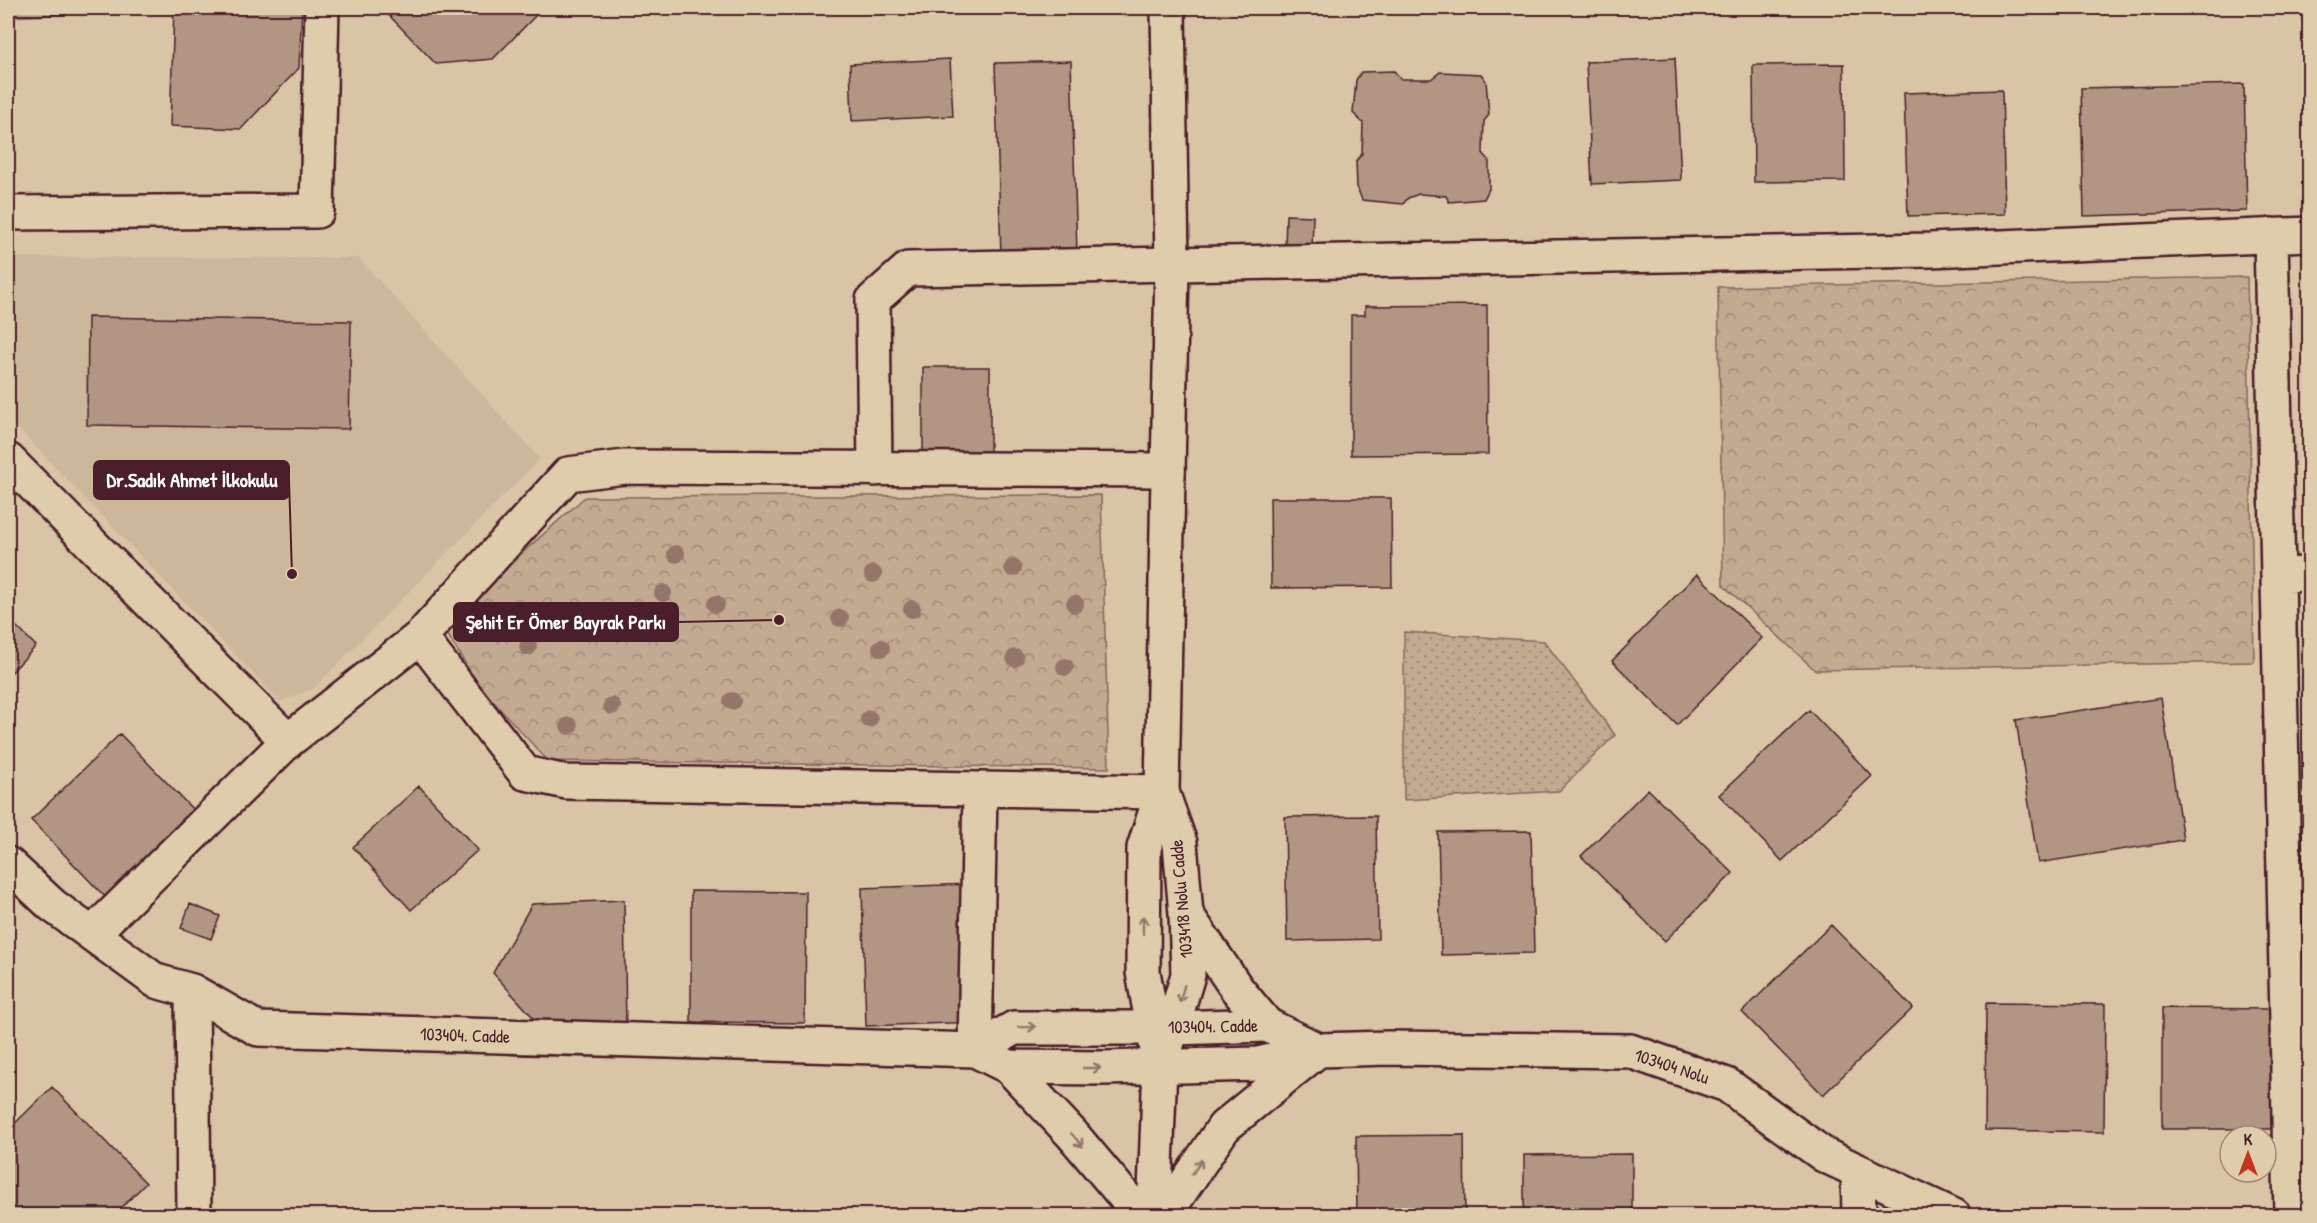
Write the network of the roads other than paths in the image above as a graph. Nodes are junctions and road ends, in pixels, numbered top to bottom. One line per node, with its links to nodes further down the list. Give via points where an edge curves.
1 (322, 8): 3 (street, via 317,211)
2 (1168, 8): 6 (street)
3 (8, 213)
4 (2271, 234): 5 (street); 6 (street, via 1930,250); 10 (street)
5 (2310, 234)
6 (1172, 264): 8 (street, via 908,269 873,300); 9 (street)
7 (8, 460): 12 (street)
8 (875, 469): 9 (street); 11 (street, via 625,467 568,474)
9 (1168, 470): 14 (street)
10 (2294, 575): 32 (street)
11 (420, 637): 12 (street); 13 (street, via 525,773 566,782)
12 (288, 741): 17 (street)
13 (980, 790): 14 (street); 21 (street)
14 (1162, 792): 16 (street, 103418 Nolu Cadde, via 1180,843); 20 (street, 103418 Nolu Cadde, one-way to 14, via 1143,972 1144,848)
15 (8, 864): 17 (street, 103404. Cadde, via 52,905)
16 (1186, 914): 19 (street); 20 (street, 103418 Nolu Cadde, one-way to 20, via 1188,975)
17 (92, 934): 18 (street, 103404. Cadde, via 156,981)
18 (192, 991): 21 (street, 103404. Cadde, via 258,1029); 26 (street)
19 (1266, 1025): 20 (street, 103404. Cadde); 22 (street, 103404. Cadde)
20 (1163, 1028): 21 (street, 103404. Cadde, one-way to 20, via 1014,1028); 23 (street, 103418 Nolu Cadde)
21 (975, 1050): 24 (street, 103404. Cadde)
22 (1318, 1050): 23 (street, 103404. Cadde, via 1258,1064); 25 (street, 103404 Nolu, via 1630,1051 1727,1085 1824,1155); 29 (street, one-way to 22, via 1224,1127)
23 (1160, 1066): 24 (street, 103404. Cadde, one-way to 23); 28 (street, 103418 Nolu Cadde)
24 (1008, 1067): 27 (street, one-way to 27)
25 (1858, 1171): 30 (street); 31 (street, 103404 Nolu)
26 (194, 1215)
27 (1141, 1215)
28 (1154, 1215)
29 (1164, 1215)
30 (1859, 1215)
31 (1954, 1215)
32 (2292, 1215)

